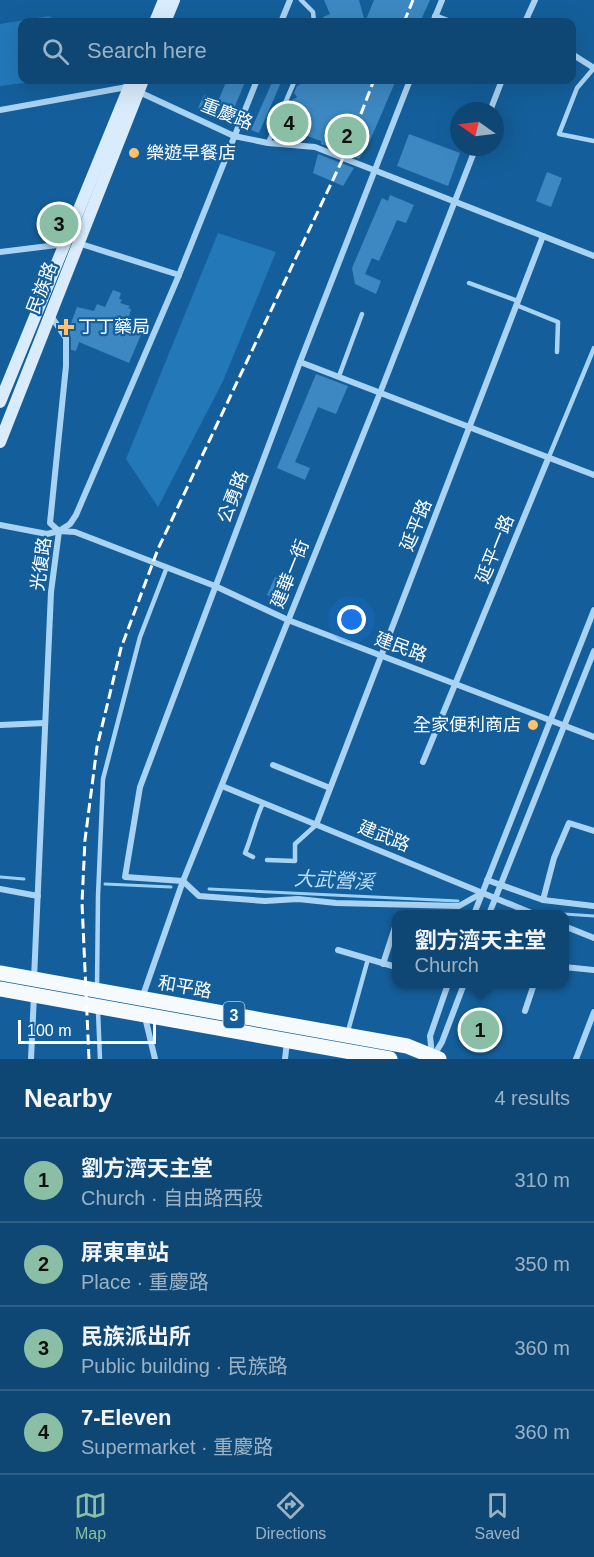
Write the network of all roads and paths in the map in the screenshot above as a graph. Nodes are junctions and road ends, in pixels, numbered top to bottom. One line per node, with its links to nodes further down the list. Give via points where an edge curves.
1 (164, 0): 7 (street)
2 (174, 0): 8 (street)
3 (290, 0): 9 (street)
4 (302, 0): 10 (lane)
5 (442, 0): 11 (street)
6 (535, 0): 12 (street)
7 (157, 18)
8 (167, 18)
9 (283, 18)
10 (314, 18)
11 (434, 18)
12 (527, 18)
13 (576, 57): 14 (street)
14 (594, 68): 23 (lane, via 577,88 559,134)
15 (135, 84): 21 (street); 22 (street, 重慶路); 29 (street, 民族路); 30 (street, 民族路)
16 (255, 84): 22 (street, 光復路)
17 (293, 84): 24 (lane)
18 (408, 84): 26 (street, 公勇路)
19 (500, 84): 20 (street)
20 (493, 102)
21 (0, 110)
22 (234, 136): 24 (street, 重慶路); 33 (street, 光復路)
23 (594, 141)
24 (268, 143): 26 (street, 重慶路, via 315,147)
25 (472, 156): 27 (street, 建華一街)
26 (374, 171): 27 (street, 重慶路); 40 (street, 公勇路)
27 (454, 201): 28 (street, 重慶路); 43 (street, 建華一街)
28 (543, 236): 32 (street, 重慶路); 35 (street, 延平路)
29 (79, 243): 30 (street); 33 (street); 37 (street, 民族路)
30 (63, 244): 31 (street); 44 (street, 民族路)
31 (0, 252)
32 (594, 256)
33 (179, 274): 50 (street, 光復路, via 76,515 70,525)
34 (469, 283): 35 (lane)
35 (517, 303): 39 (lane, via 558,322); 45 (street, 延平路)
36 (362, 314): 41 (lane)
37 (50, 316): 42 (street, 民族路); 50 (street, via 66,338 50,523)
38 (594, 348): 47 (lane, 延平一路)
39 (557, 352)
40 (300, 362): 41 (street); 52 (street, 公勇路)
41 (339, 376): 43 (street)
42 (21, 390): 44 (street); 46 (street, 民族路)
43 (380, 393): 45 (street); 54 (street, 建華一街)
44 (1, 395)
45 (470, 429): 47 (street); 56 (street, 延平路)
46 (0, 442)
47 (548, 459): 48 (street); 58 (street, 延平一路)
48 (594, 475)
49 (0, 525): 50 (street, 建民路, via 47,534)
50 (59, 531): 51 (street, 建民路, via 75,532); 60 (street, 光復路, via 51,592)
51 (167, 567): 52 (street, 建民路); 102 (lane, via 140,637 103,779)
52 (215, 586): 54 (street, 建民路); 74 (street, 公勇路, via 140,787 125,877)
53 (594, 610): 59 (street)
54 (288, 620): 56 (street, 建民路); 66 (street, 建華一街)
55 (594, 651): 57 (street)
56 (380, 656): 58 (street, 建民路); 67 (street, 延平路)
57 (590, 670): 62 (street)
58 (456, 684): 59 (street, 建民路); 64 (street, 延平一路)
59 (550, 721): 62 (street, 建民路); 73 (street)
60 (45, 723): 61 (street); 78 (street, 光復路)
61 (0, 725)
62 (564, 726): 63 (street, 建民路); 75 (street)
63 (594, 737)
64 (423, 762)
65 (273, 765): 67 (street)
66 (222, 786): 68 (street, 建武路); 74 (street, 建華一街)
67 (330, 788): 69 (street, 延平路)
68 (263, 803): 69 (street, 建武路); 71 (lane, via 245,853)
69 (315, 825): 72 (lane, via 296,844 295,861); 77 (street, 建武路)
70 (594, 831): 80 (street, via 569,823 554,858)
71 (253, 857)
72 (267, 860)
73 (487, 880): 75 (street); 77 (street)
74 (183, 881): 81 (street, via 199,896); 104 (street, 建華一街)
75 (500, 885): 79 (street); 80 (street)
76 (0, 889): 78 (street)
77 (482, 893): 79 (street, 建武路); 81 (street, via 459,906); 84 (street)
78 (38, 896): 97 (street, 光復路)
79 (495, 899): 85 (street); 86 (street, 建武路)
80 (543, 900): 82 (street)
81 (402, 905): 83 (street)
82 (594, 906)
83 (400, 910)
84 (476, 910)
85 (491, 910)
86 (522, 910)
87 (569, 928): 89 (street)
88 (392, 936): 92 (street)
89 (594, 938)
90 (338, 950): 91 (street)
91 (368, 959): 92 (street); 109 (lane)
92 (383, 964): 93 (street)
93 (392, 967)
94 (569, 968): 95 (street)
95 (594, 970)
96 (0, 973): 97 (main road, 和平路 / 3)
97 (34, 979): 102 (main road, 和平路 / 3); 103 (street, 光復路)
98 (447, 988): 117 (street, via 430,1036)
99 (462, 988): 117 (street, via 442,1042)
100 (533, 988): 106 (street)
101 (0, 989): 103 (main road, 和平路 / 3)
102 (96, 990): 104 (main road, 和平路 / 3); 105 (lane)
103 (34, 995): 105 (main road, 和平路 / 3); 112 (street, 光復路)
104 (142, 999): 108 (street, 建華一街); 109 (main road, 和平路 / 3)
105 (97, 1006): 108 (main road, 和平路 / 3); 113 (lane)
106 (525, 1011)
107 (594, 1012): 118 (street)
108 (145, 1015): 110 (main road, 和平路 / 3); 114 (street, 建華一街)
109 (346, 1036): 117 (main road, 和平路 / 3, via 407,1046)
110 (287, 1040): 111 (main road, 和平路 / 3); 115 (street)
111 (360, 1056): 116 (main road, 和平路 / 3)
112 (31, 1059)
113 (100, 1059)
114 (155, 1059)
115 (285, 1059)
116 (390, 1059)
117 (431, 1059)
118 (576, 1059)

